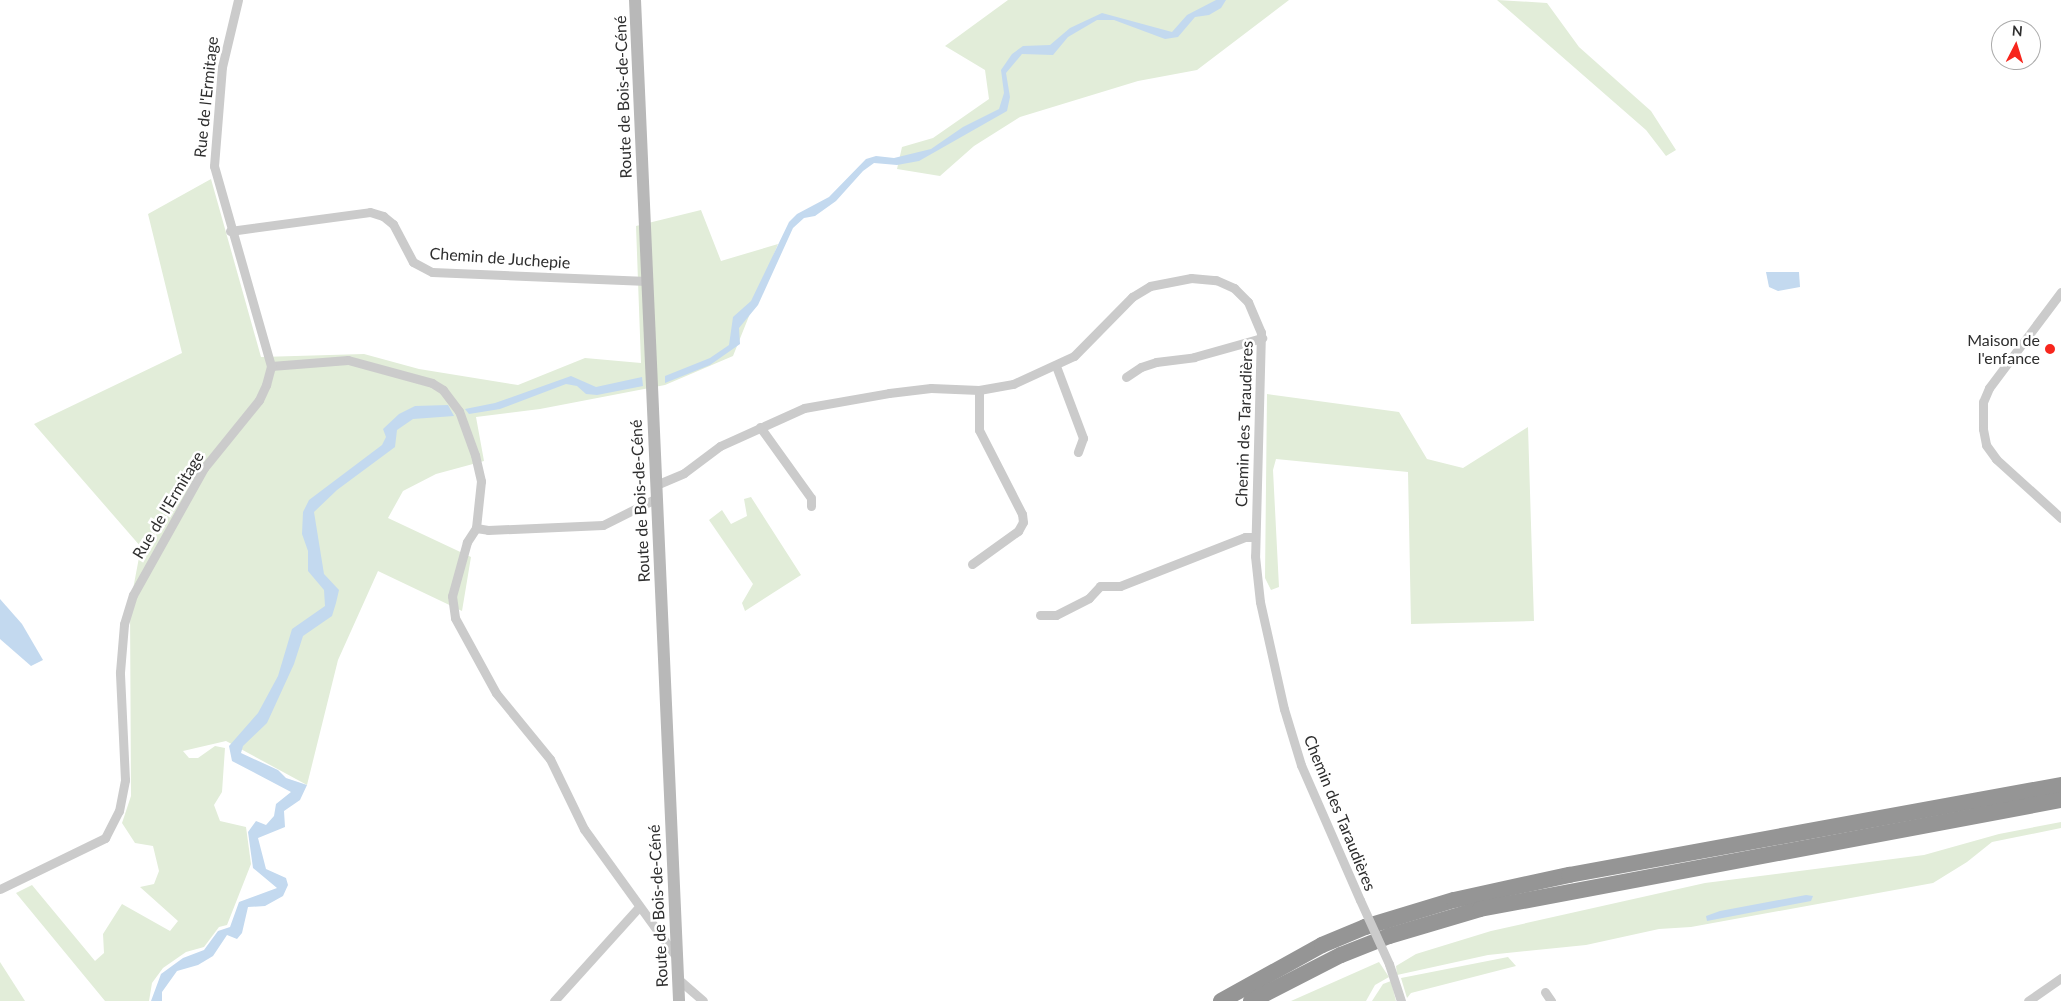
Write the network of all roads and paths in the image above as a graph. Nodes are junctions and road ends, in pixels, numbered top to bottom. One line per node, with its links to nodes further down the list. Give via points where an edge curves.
1 (238, 0): 3 (street, Rue de l'Ermitage, via 222,67 214,166)
2 (635, 0): 4 (street, Route de Bois-de-Céné)
3 (230, 231): 4 (street, Chemin de Juchepie, via 370,212 393,224 413,262 432,272); 7 (street, Rue de l'Ermitage)
4 (647, 281): 13 (street, Route de Bois-de-Céné)
5 (2061, 292): 15 (street, via 1989,388 1984,402 1983,428 1986,445 1996,460)
6 (1262, 338): 8 (street, Chemin des Taraudières, via 1248,302 1234,288 1203,279 1178,280 1141,290 1082,350); 9 (street, via 1194,357 1156,362 1140,367); 17 (street, Chemin des Taraudières)
7 (271, 366): 16 (street, via 348,360 432,383 443,390 459,411 475,455 481,481); 21 (street, Rue de l'Ermitage, via 259,400 204,468 134,595 124,624 120,672 125,780 119,811 105,838)
8 (1056, 366): 10 (street, Chemin des Taraudières, via 1013,384); 12 (street, via 1083,438)
9 (1126, 378)
10 (979, 390): 11 (street, Chemin des Taraudières, via 930,388 889,393 804,408); 18 (street, via 979,430 1022,514 1023,522 1018,531)
11 (760, 427): 13 (street, Chemin des Taraudières, via 720,446); 14 (street, via 811,498)
12 (1078, 452)
13 (656, 492): 16 (street, Chemin des Taraudières, via 602,525); 23 (street, Route de Bois-de-Céné)
14 (810, 506)
15 (2061, 518)
16 (476, 528): 22 (street, via 467,542 457,572 452,596 455,618 496,693 550,759 584,828)
17 (1255, 537): 19 (street, via 1245,537 1120,586 1100,586 1089,598 1056,615); 33 (street, Chemin des Taraudières, bridge, via 1256,578 1284,709 1307,782 1389,964)
18 (972, 564)
19 (1040, 615)
20 (2060, 789): 31 (highway, via 1578,874 1454,900 1365,927 1322,946); 32 (highway, via 1480,909 1357,949 1296,976)
21 (0, 889)
22 (638, 908): 23 (street); 28 (street)
23 (677, 958): 25 (street, Route de Bois-de-Céné)
24 (2061, 978): 27 (street)
25 (678, 979): 29 (street, Route de Bois-de-Céné); 30 (street)
26 (1545, 992): 34 (street)
27 (2030, 1000)
28 (554, 1001)
29 (679, 1001)
30 (703, 1001)
31 (1221, 1001)
32 (1251, 1001)
33 (1401, 1001)
34 (1551, 1001)

